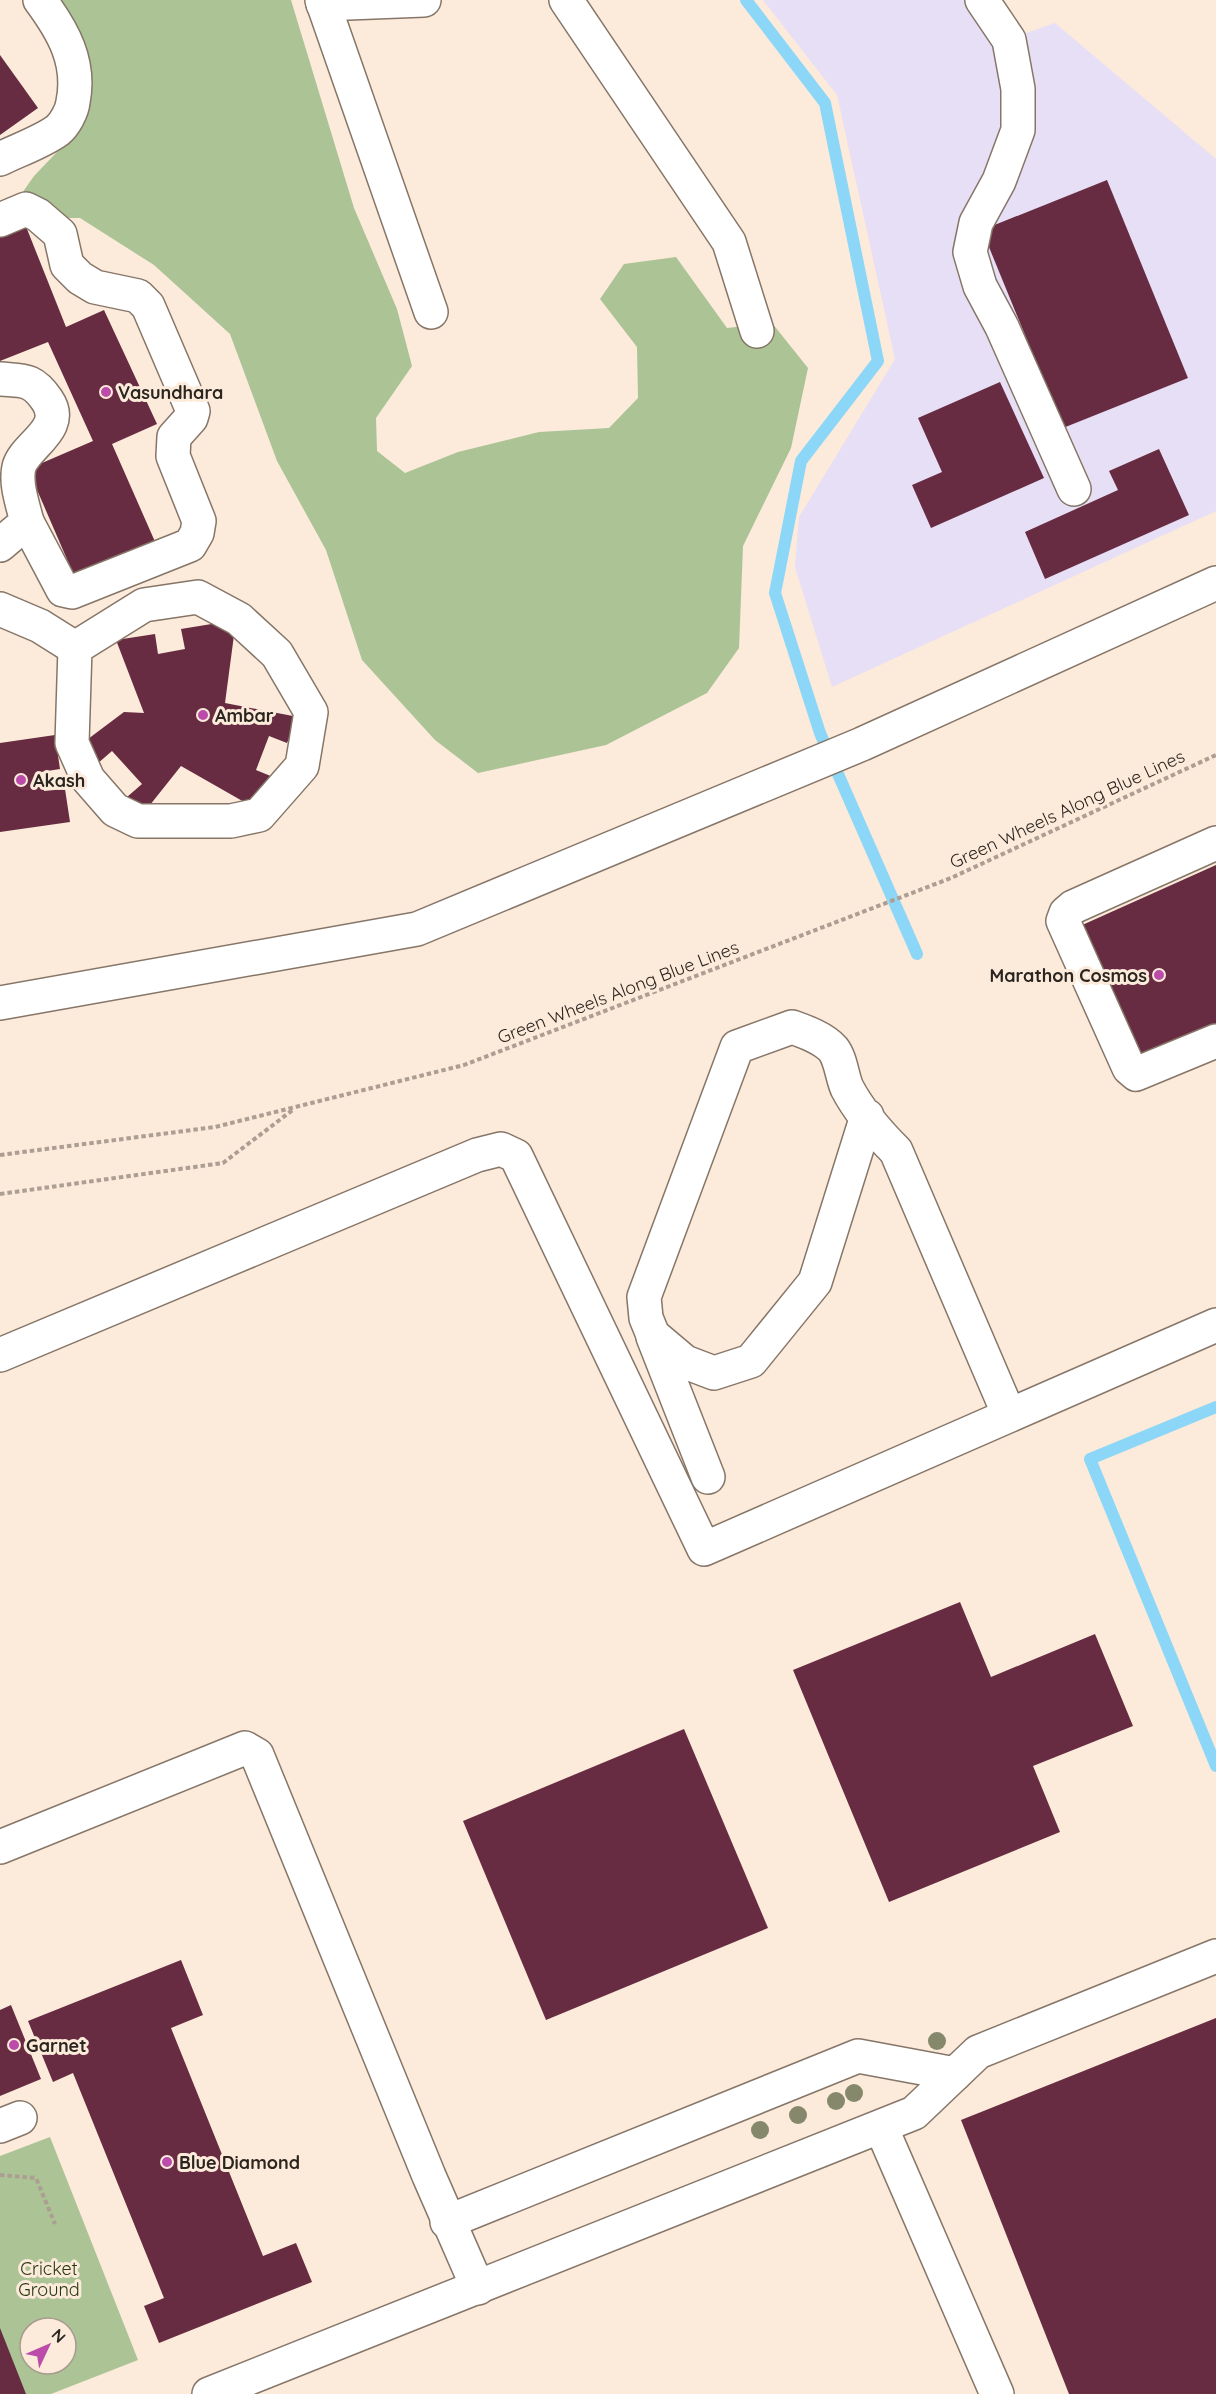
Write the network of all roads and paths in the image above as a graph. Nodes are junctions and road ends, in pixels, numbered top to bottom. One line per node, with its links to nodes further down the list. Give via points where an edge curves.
1 (40, 0): 6 (street, via 56,21 72,54 76,72 72,110 59,129)
2 (424, 0): 5 (street)
3 (566, 0): 9 (street, via 729,242)
4 (982, 0): 11 (street, via 1009,40 1018,90 1018,130 999,181 976,223 970,252 980,286)
5 (322, 2): 8 (street)
6 (0, 159)
7 (0, 220): 12 (street, via 26,210 38,215 60,234 67,265 80,278 95,287 138,296 148,306 193,411 174,437 173,456 199,521 190,545 72,592 63,590)
8 (431, 312)
9 (757, 332)
10 (0, 379): 12 (street, via 23,379 42,392 51,405 53,417 43,438 19,465 18,486)
11 (1074, 489)
12 (27, 522): 13 (street)
13 (0, 545)
14 (1216, 583): 19 (street, via 848,750 417,929)
15 (0, 609): 16 (street, via 40,626)
16 (75, 648): 16 (street, via 144,605 198,597 239,619 276,654 311,712 302,766 259,815 231,821 173,823 138,821 115,810 88,779 72,743)
17 (1216, 755): 21 (path, Green Wheels Along Blue Lines, via 951,878 487,1057)
18 (1216, 843): 20 (street, via 1073,907 1064,921 1136,1074)
19 (0, 1003)
20 (1216, 1041)
21 (297, 1107): 23 (path, Green Wheels Along Blue Lines, via 215,1127); 24 (path, via 223,1163)
22 (867, 1116): 26 (street, via 815,1282 751,1361 714,1373 685,1362); 26 (street, via 848,1089 834,1050 814,1036 792,1027 737,1047 644,1297); 28 (street, via 896,1150)
23 (0, 1155)
24 (0, 1194)
25 (1216, 1325): 28 (street)
26 (653, 1335): 29 (street)
27 (0, 1355): 28 (street, via 477,1155 501,1149 516,1156 704,1549)
28 (1009, 1416)
29 (708, 1478)
30 (0, 1847): 35 (street, via 245,1748 257,1755)
31 (1216, 1956): 32 (street, via 978,2052)
32 (955, 2074): 33 (street, via 914,2113); 35 (street, via 858,2056)
33 (881, 2127): 37 (street); 39 (street)
34 (0, 2175): 36 (path, via 36,2178)
35 (447, 2222): 37 (street)
36 (55, 2224)
37 (478, 2288): 38 (street)
38 (209, 2394)
39 (996, 2394)

